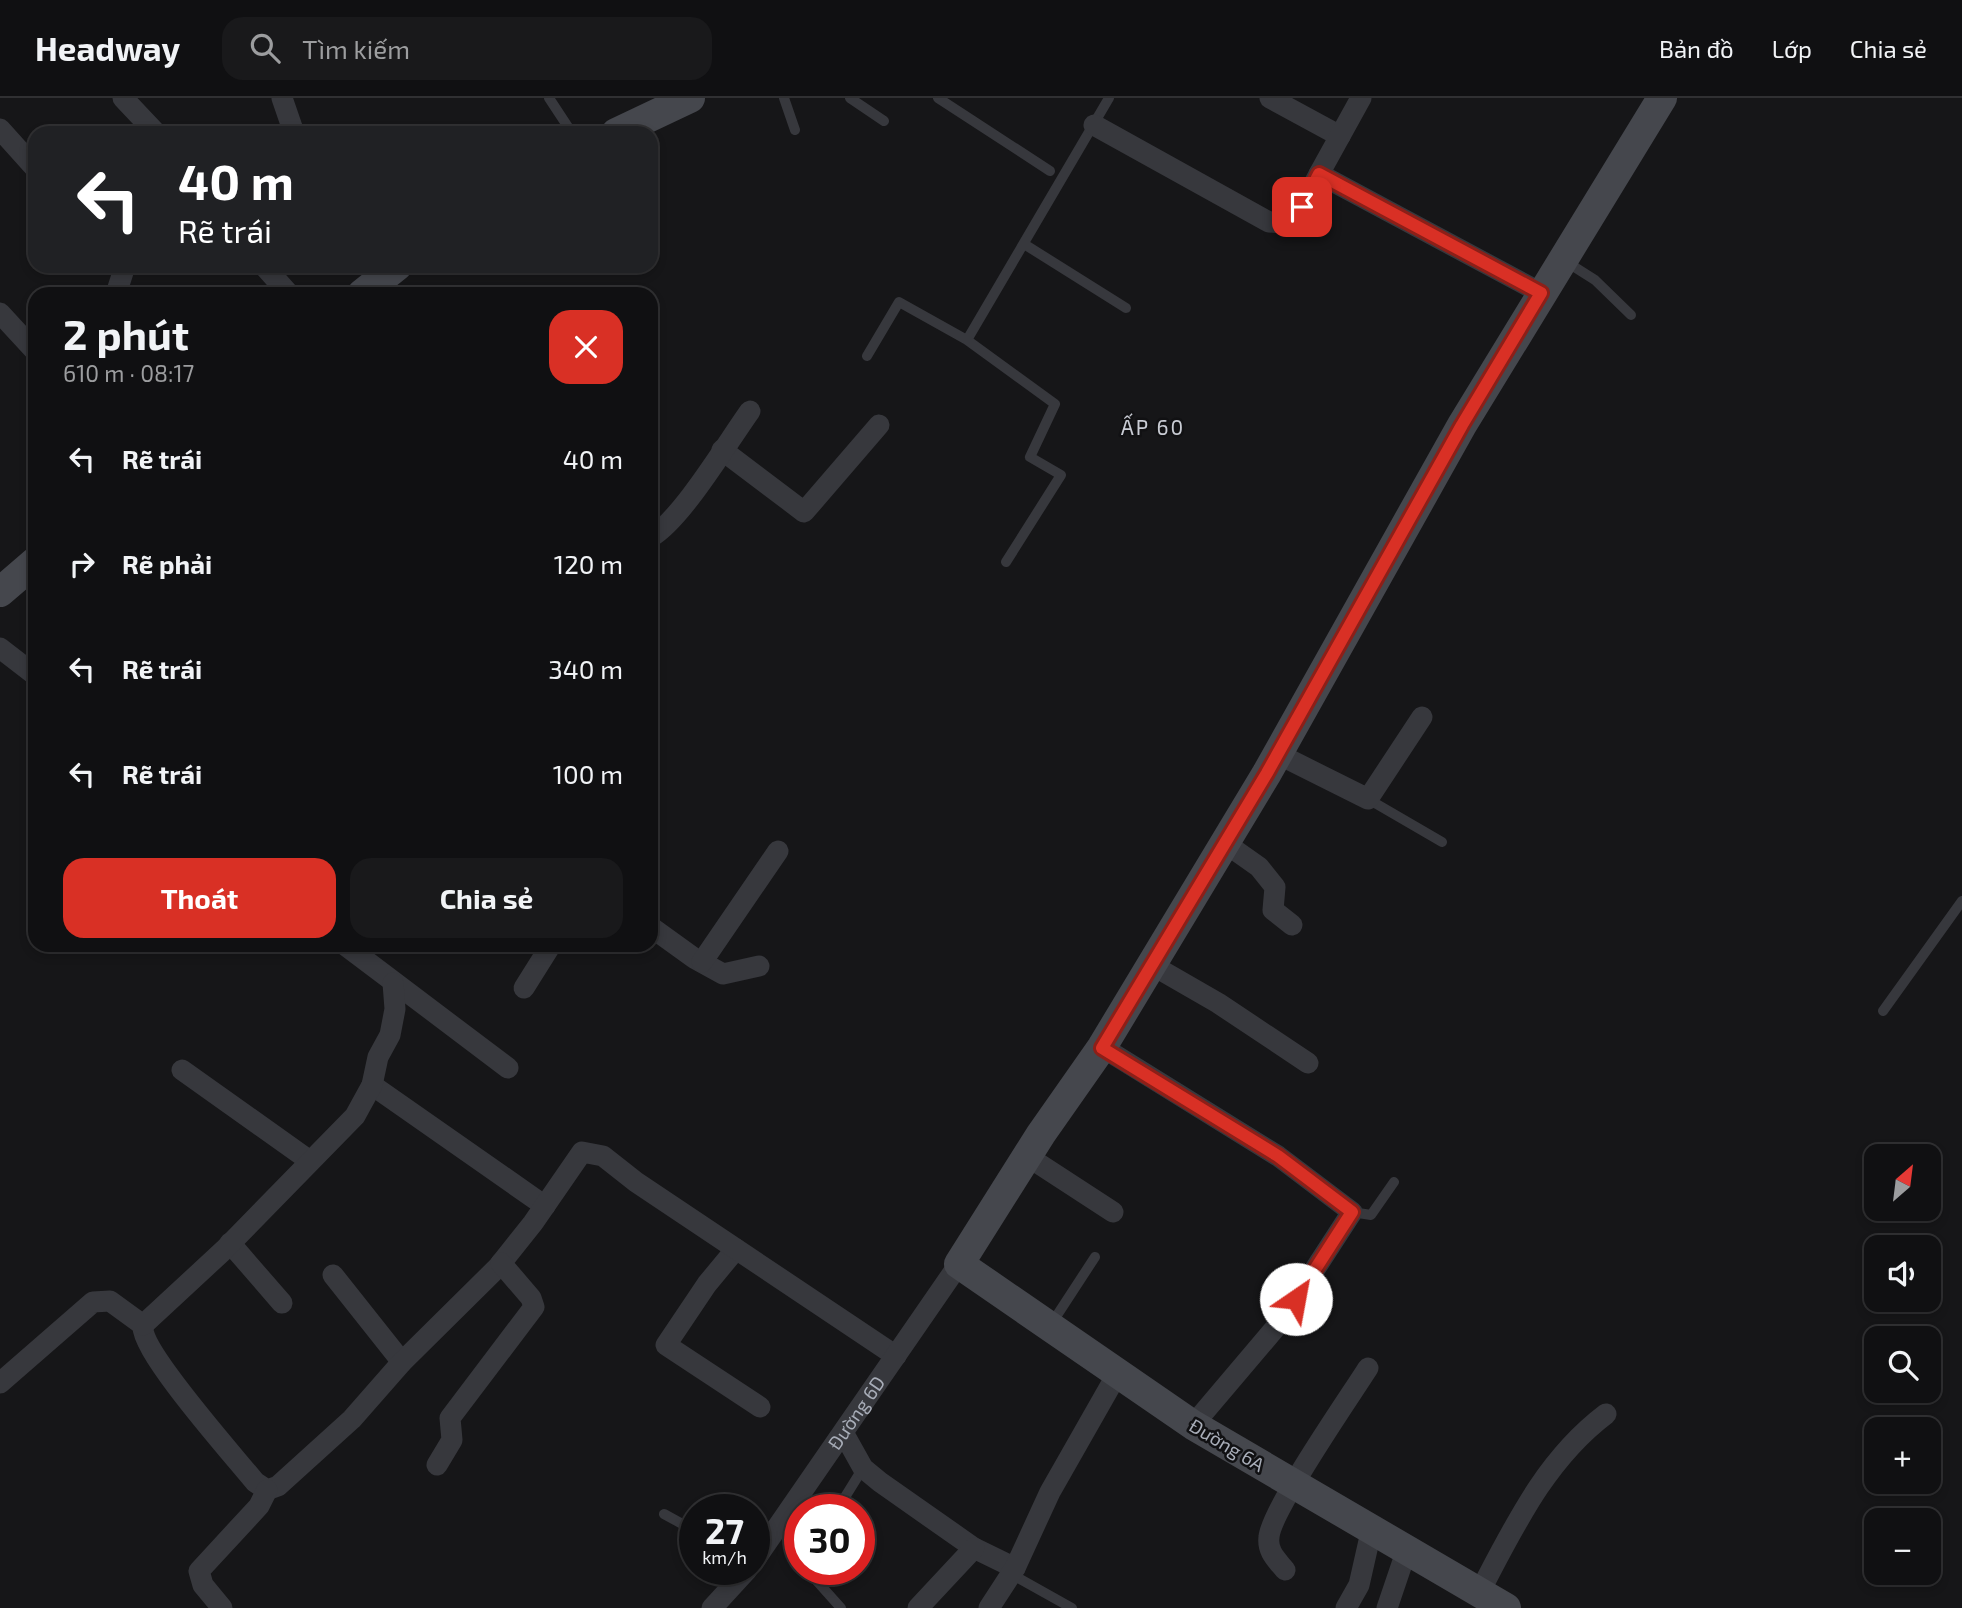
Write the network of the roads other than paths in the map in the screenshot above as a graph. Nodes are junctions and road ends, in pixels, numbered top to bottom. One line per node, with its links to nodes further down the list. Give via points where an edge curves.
1 (123, 98): 14 (street)
2 (282, 98): 15 (street)
3 (549, 98): 16 (lane)
4 (690, 98): 17 (street)
5 (784, 98): 19 (lane)
6 (850, 98): 12 (lane)
7 (938, 98): 22 (lane)
8 (1109, 98): 13 (lane)
9 (1270, 98): 20 (street)
10 (1361, 98): 20 (street)
11 (1659, 99): 25 (street)
12 (884, 121)
13 (1094, 125): 23 (street, via 1269,222 1293,224); 24 (lane)
14 (149, 126)
15 (292, 126)
16 (567, 126)
17 (631, 126)
18 (0, 130): 21 (street)
19 (795, 130)
20 (1340, 136): 23 (street)
21 (28, 160)
22 (1050, 171)
23 (1319, 174): 30 (street)
24 (1024, 244): 31 (lane); 34 (lane)
25 (1563, 260): 30 (street); 33 (lane, via 1595,280)
26 (270, 273): 29 (street)
27 (383, 273): 28 (street)
28 (366, 282)
29 (283, 287)
30 (1541, 293): 47 (street)
31 (1126, 307)
32 (0, 313): 35 (street)
33 (1631, 315)
34 (967, 340): 36 (lane, via 899,302); 41 (lane, via 1055,404 1030,457 1062,475)
35 (28, 343)
36 (867, 356)
37 (750, 411): 39 (street)
38 (878, 425): 39 (street, via 804,512)
39 (722, 450): 40 (street)
40 (658, 533)
41 (1006, 562)
42 (28, 568): 43 (street)
43 (0, 592)
44 (0, 648): 45 (street)
45 (28, 670)
46 (1422, 717): 48 (street)
47 (1278, 754): 48 (street); 50 (street)
48 (1368, 799): 49 (lane)
49 (1442, 842)
50 (1225, 843): 53 (street, via 1259,867 1275,887 1273,910); 58 (street)
51 (778, 851): 57 (street)
52 (1962, 901): 62 (lane)
53 (1292, 925)
54 (658, 932): 57 (street)
55 (354, 952): 60 (street)
56 (547, 952): 61 (street)
57 (702, 962): 59 (street, via 723,974)
58 (1152, 965): 63 (street); 64 (street)
59 (759, 966)
60 (393, 982): 65 (street); 67 (street, via 395,1009 390,1035 378,1057)
61 (524, 988)
62 (1883, 1011)
63 (1102, 1048): 68 (street); 73 (street, via 1278,1156)
64 (1308, 1063)
65 (508, 1068)
66 (182, 1070): 69 (street)
67 (372, 1085): 69 (street, via 355,1116); 71 (street)
68 (1027, 1156): 72 (street); 78 (street)
69 (310, 1161): 74 (street)
70 (1394, 1182): 73 (lane, via 1371,1215)
71 (545, 1206): 75 (street, via 582,1152 604,1156); 77 (street)
72 (1113, 1212)
73 (1352, 1212): 90 (street, via 1282,1320)
74 (230, 1244): 80 (street); 81 (street)
75 (736, 1249): 83 (street); 88 (street, via 666,1345)
76 (1095, 1256): 82 (lane)
77 (501, 1263): 84 (street); 92 (street, via 534,1307 451,1416 452,1440)
78 (958, 1264): 82 (street, Đường 6A); 83 (street, Đường 6D)
79 (333, 1275): 84 (street)
80 (282, 1303)
81 (143, 1325): 87 (street, via 110,1301 93,1302); 95 (street, via 147,1345 164,1369 255,1482)
82 (1048, 1328): 86 (street, Đường 6A)
83 (896, 1356): 91 (street, Đường 6D)
84 (402, 1362): 95 (street, via 352,1419 278,1486)
85 (1368, 1368): 94 (street)
86 (1116, 1376): 90 (street, Đường 6A); 104 (street, via 1050,1492)
87 (0, 1383)
88 (760, 1407)
89 (1606, 1414): 107 (street, via 1581,1433 1544,1477)
90 (1193, 1425): 94 (street, Đường 6A)
91 (844, 1434): 93 (street); 100 (street, Đường 6D)
92 (437, 1465)
93 (863, 1468): 96 (lane); 101 (street)
94 (1294, 1486): 99 (street, Đường 6A); 103 (street, via 1268,1536 1270,1552)
95 (267, 1490): 108 (street, via 259,1506 199,1571)
96 (847, 1494)
97 (664, 1514): 98 (lane)
98 (679, 1522)
99 (1371, 1532): 102 (street, Đường 6A); 114 (street, via 1359,1585)
100 (770, 1538)
101 (974, 1548): 104 (street); 111 (street)
102 (1406, 1552): 107 (street, Đường 6A); 115 (street)
103 (1285, 1570)
104 (1013, 1571): 112 (street); 113 (lane)
105 (733, 1585): 109 (street)
106 (820, 1585): 110 (lane)
107 (1479, 1593): 116 (street, Đường 6A)
108 (222, 1608)
109 (712, 1608)
110 (841, 1608)
111 (918, 1608)
112 (989, 1608)
113 (1072, 1608)
114 (1346, 1608)
115 (1387, 1608)
116 (1506, 1608)

